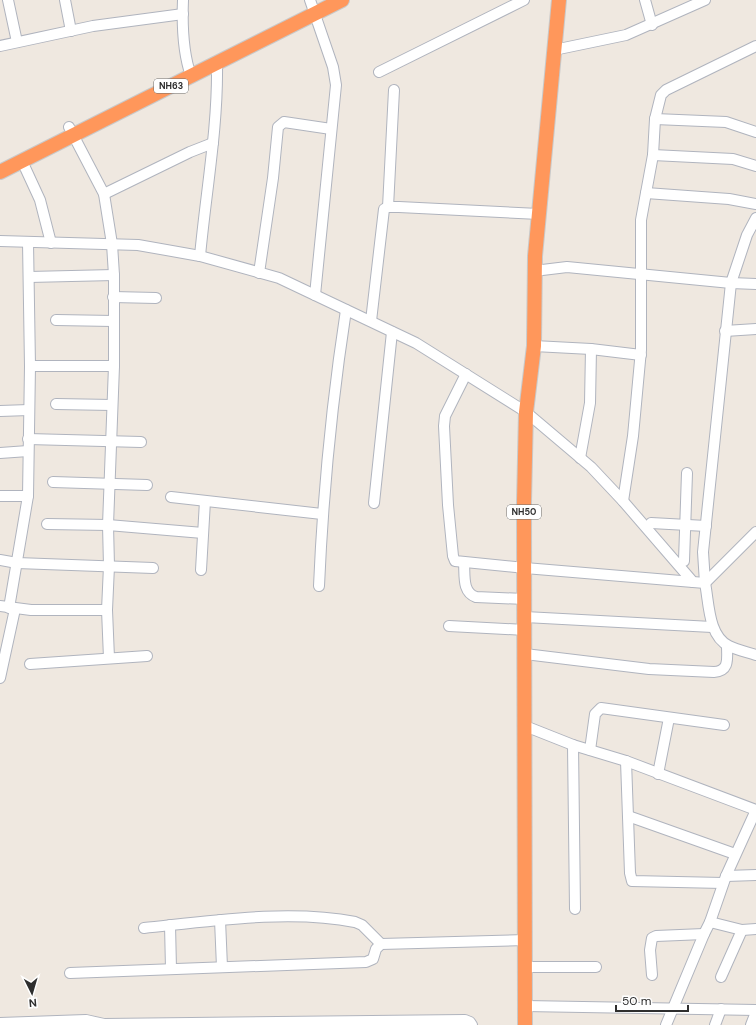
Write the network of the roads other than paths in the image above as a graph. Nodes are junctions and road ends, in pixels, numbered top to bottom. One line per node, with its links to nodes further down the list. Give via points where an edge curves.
1 (8, 0): 13 (street)
2 (65, 0): 12 (street)
3 (184, 0): 10 (street)
4 (342, 0): 9 (highway, NH63)
5 (524, 0): 19 (street)
6 (559, 0): 16 (highway, NH50)
7 (645, 0): 11 (street)
8 (704, 0): 11 (street)
9 (314, 5): 17 (highway, NH63); 18 (highway, NH63); 22 (street, via 336,85)
10 (182, 14): 12 (street); 18 (street)
11 (652, 25): 16 (street, via 626,36)
12 (70, 31): 13 (street)
13 (17, 42): 14 (street)
14 (0, 46)
15 (756, 46): 21 (street, via 666,90 661,95)
16 (554, 50): 34 (highway, NH50)
17 (218, 64): 18 (highway, NH63); 25 (street, via 218,103)
18 (189, 71): 23 (highway, NH63)
19 (379, 72)
20 (394, 90): 33 (street)
21 (655, 119): 24 (street, via 726,122); 26 (street)
22 (331, 129): 42 (street, via 284,122 278,127); 48 (street)
23 (71, 131): 27 (highway, NH63); 29 (highway, NH63); 31 (street)
24 (756, 132)
25 (213, 143): 31 (street); 40 (street)
26 (653, 155): 28 (street, via 733,158); 30 (street)
27 (22, 161): 29 (highway, NH63); 38 (street, via 40,200)
28 (756, 166)
29 (0, 169)
30 (646, 193): 32 (street, via 729,199); 43 (street, via 641,220)
31 (104, 194): 39 (street)
32 (756, 204)
33 (388, 207): 34 (street); 54 (street, via 384,209 382,216)
34 (539, 214): 41 (highway, NH50)
35 (756, 218): 46 (street, via 747,235)
36 (0, 241): 37 (street)
37 (28, 242): 38 (street); 45 (street)
38 (51, 243): 39 (street)
39 (112, 244): 40 (street, via 138,245); 44 (street)
40 (200, 256): 42 (street)
41 (534, 271): 43 (street, via 567,267); 58 (highway, NH50)
42 (259, 273): 48 (street, via 279,278)
43 (642, 274): 46 (street); 60 (street)
44 (114, 275): 45 (street); 49 (street)
45 (29, 277): 61 (street)
46 (731, 283): 47 (street); 56 (street)
47 (756, 284)
48 (315, 295): 51 (street)
49 (114, 297): 50 (street); 53 (street)
50 (156, 298)
51 (346, 310): 54 (street); 85 (street, via 335,382)
52 (56, 320): 53 (street)
53 (113, 321): 62 (street)
54 (371, 322): 57 (street)
55 (756, 329): 56 (street)
56 (726, 331): 90 (street)
57 (392, 332): 63 (street, via 416,343); 84 (street)
58 (534, 346): 59 (street); 68 (highway, NH50)
59 (591, 349): 60 (street); 74 (street, via 590,403)
60 (641, 355): 83 (street)
61 (30, 366): 62 (street); 66 (street)
62 (114, 366): 65 (street)
63 (466, 374): 68 (street); 96 (street, via 445,416 444,433 453,556 456,561)
64 (56, 404): 65 (street)
65 (112, 405): 70 (street)
66 (29, 410): 67 (street); 69 (street)
67 (0, 411)
68 (526, 412): 74 (street); 99 (highway, NH50)
69 (28, 439): 70 (street); 72 (street)
70 (111, 441): 71 (street); 77 (street)
71 (141, 442)
72 (28, 451): 73 (street); 80 (street)
73 (0, 453)
74 (580, 458): 83 (street)
75 (687, 473): 89 (street)
76 (53, 482): 77 (street)
77 (109, 483): 78 (street); 88 (street)
78 (147, 485)
79 (0, 496): 80 (street)
80 (28, 496): 95 (street)
81 (171, 497): 82 (street)
82 (205, 501): 85 (street); 91 (street)
83 (623, 501): 101 (street)
84 (374, 503)
85 (322, 514): 103 (street)
86 (651, 523): 89 (street)
87 (47, 524): 88 (street)
88 (108, 525): 91 (street); 97 (street)
89 (686, 525): 90 (street); 94 (street)
90 (706, 526): 102 (street, via 703,552)
91 (203, 532): 100 (street)
92 (756, 532): 102 (street)
93 (0, 560): 95 (street)
94 (684, 561)
95 (17, 563): 97 (street); 105 (street)
96 (464, 563): 99 (street); 104 (street, via 466,591 470,595)
97 (109, 566): 98 (street); 106 (street)
98 (153, 568)
99 (526, 568): 101 (street); 104 (highway, NH50)
100 (200, 570)
101 (693, 582): 102 (street)
102 (705, 583): 109 (street)
103 (319, 586)
104 (525, 600): 107 (highway, NH50)
105 (8, 608): 106 (street); 111 (street)
106 (107, 610): 115 (street)
107 (525, 623): 108 (street); 109 (street); 112 (highway, NH50)
108 (449, 626)
109 (712, 627): 110 (street)
110 (728, 646): 112 (street, via 726,667 714,672 649,669); 113 (street)
111 (3, 648): 117 (street)
112 (525, 654): 120 (highway, NH50)
113 (756, 654)
114 (147, 656): 115 (street)
115 (109, 658): 116 (street)
116 (30, 664)
117 (0, 678)
118 (669, 718): 119 (street); 122 (street, via 599,708 595,714); 124 (street)
119 (724, 725)
120 (525, 726): 121 (street); 138 (highway, NH50)
121 (573, 745): 122 (street); 130 (street)
122 (590, 750): 123 (street)
123 (626, 761): 124 (street); 126 (street)
124 (658, 774): 125 (street)
125 (756, 810): 127 (street)
126 (628, 816): 127 (street); 129 (street, via 632,881)
127 (735, 854): 129 (street)
128 (756, 875): 129 (street)
129 (724, 880): 132 (street)
130 (575, 909)
131 (220, 920): 133 (street); 139 (street, via 307,916 345,920 362,925); 140 (street)
132 (710, 922): 136 (street); 137 (street)
133 (170, 925): 134 (street); 143 (street)
134 (144, 928)
135 (756, 929): 136 (street)
136 (742, 930): 146 (street)
137 (704, 934): 145 (street, via 652,938); 148 (street)
138 (526, 940): 139 (street); 141 (highway, NH50)
139 (382, 944): 140 (street, via 376,949 373,960 366,962)
140 (222, 967): 143 (street)
141 (525, 967): 142 (street); 147 (highway, NH50)
142 (596, 967)
143 (171, 969): 144 (street)
144 (70, 973)
145 (652, 975)
146 (721, 977)
147 (525, 1006): 148 (street); 153 (highway, NH50)
148 (674, 1008): 149 (street); 154 (street)
149 (721, 1009): 150 (street); 155 (street)
150 (756, 1011): 156 (street)
151 (0, 1022): 152 (street, via 86,1020 104,1024 465,1020)
152 (472, 1025)
153 (525, 1025)
154 (666, 1025)
155 (715, 1025)
156 (751, 1025)

